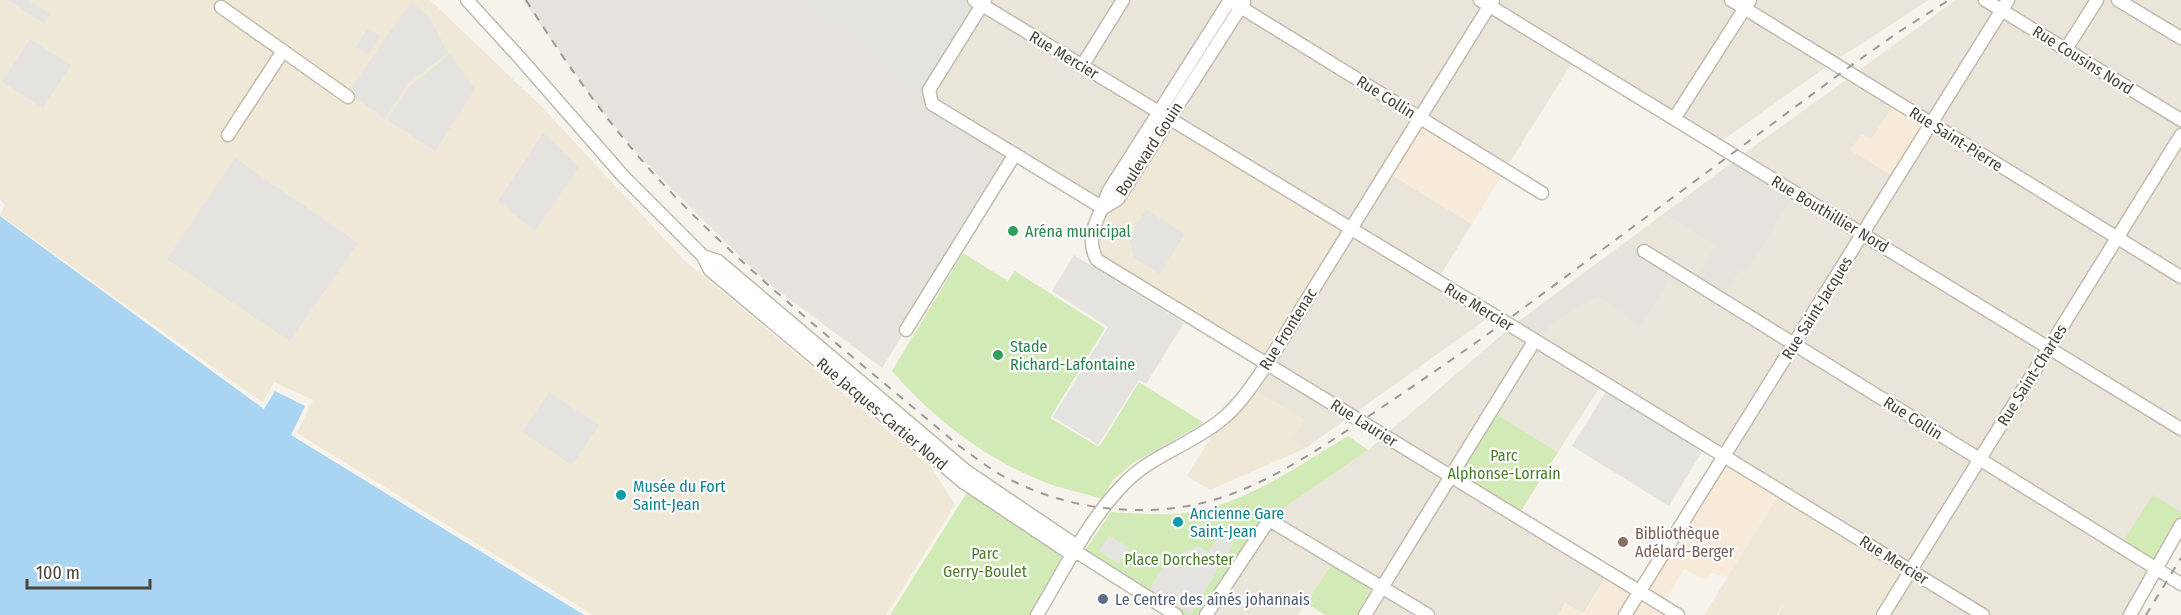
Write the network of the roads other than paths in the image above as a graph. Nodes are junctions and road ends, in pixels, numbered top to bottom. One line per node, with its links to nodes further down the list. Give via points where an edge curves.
1 (467, 0): 45 (street, Rue Jacques-Cartier Nord, via 623,177 703,256 718,261 966,471 1074,544)
2 (1123, 0): 17 (street)
3 (1731, 0): 10 (street, Rue Saint-Pierre)
4 (1985, 0): 11 (street, Rue Cousins Nord)
5 (2097, 0): 14 (street)
6 (2118, 0): 13 (street)
7 (980, 2): 17 (street, Rue Mercier); 27 (street, via 929,90 932,104)
8 (1235, 2): 20 (street, Boulevard Gouin); 21 (street, Rue Collin)
9 (1487, 2): 21 (street, Rue Frontenac); 22 (street, Rue Bouthillier Nord)
10 (1747, 4): 22 (street); 24 (street, Rue Saint-Pierre)
11 (2005, 5): 14 (street, Rue Cousins Nord); 24 (street, Rue Saint-Jacques)
12 (221, 7): 15 (street)
13 (2181, 38)
14 (2066, 50): 23 (street, Rue Cousins Nord)
15 (283, 51): 18 (street); 25 (street)
16 (308, 61): 18 (street)
17 (1082, 66): 20 (street, Rue Mercier)
18 (320, 77): 19 (street)
19 (348, 97)
20 (1164, 116): 29 (street, Boulevard Gouin, via 1108,192); 30 (street, Rue Mercier)
21 (1420, 118): 28 (street, Rue Collin); 30 (street, Rue Frontenac)
22 (1674, 119): 31 (street, Rue Bouthillier Nord)
23 (2181, 120)
24 (1932, 123): 31 (street, Rue Saint-Jacques); 32 (street, Rue Saint-Pierre)
25 (228, 135)
26 (2181, 135): 32 (street, Rue Saint-Charles)
27 (1015, 154): 29 (street); 35 (street)
28 (1542, 193)
29 (1103, 208): 39 (street, Rue Laurier, via 1091,234 1091,248 1097,260)
30 (1351, 230): 36 (street, Rue Mercier); 39 (street, Rue Frontenac)
31 (1863, 234): 37 (street, Rue Saint-Jacques); 38 (street, Rue Bouthillier Nord)
32 (2117, 238): 34 (street, Rue Saint-Pierre); 38 (street, Rue Saint-Charles)
33 (1644, 251): 37 (street, Rue Collin)
34 (2181, 277)
35 (906, 330)
36 (1535, 340): 41 (street, Rue Mercier); 43 (street)
37 (1794, 344): 41 (street, Rue Saint-Jacques); 42 (street, Rue Collin)
38 (2049, 348): 40 (street, Rue Bouthillier Nord); 42 (street, Rue Saint-Charles)
39 (1267, 364): 43 (street, Rue Laurier); 45 (street, Rue Frontenac, via 1221,421 1130,479 1104,508)
40 (2181, 429)
41 (1725, 456): 47 (street, Rue Mercier); 50 (street, Rue Saint-Jacques)
42 (1980, 459): 46 (street, Rue Collin); 47 (street, Rue Saint-Charles)
43 (1450, 477): 49 (street); 50 (street, Rue Laurier)
44 (2181, 525): 46 (street)
45 (1075, 551): 51 (street, Rue Frontenac); 52 (street, Rue Jacques-Cartier Nord)
46 (2156, 569): 48 (street, Rue Collin); 60 (street)
47 (1911, 570): 58 (street, Rue Saint-Charles); 59 (street, Rue Mercier)
48 (2181, 584)
49 (1382, 588): 53 (street, via 1269,520); 54 (street); 55 (street)
50 (1640, 592): 56 (street, Rue Saint-Jacques); 57 (street, Rue Laurier)
51 (1037, 615)
52 (1176, 615)
53 (1206, 615)
54 (1365, 615)
55 (1428, 615)
56 (1625, 615)
57 (1678, 615)
58 (1883, 615)
59 (1983, 615)
60 (2130, 615)

